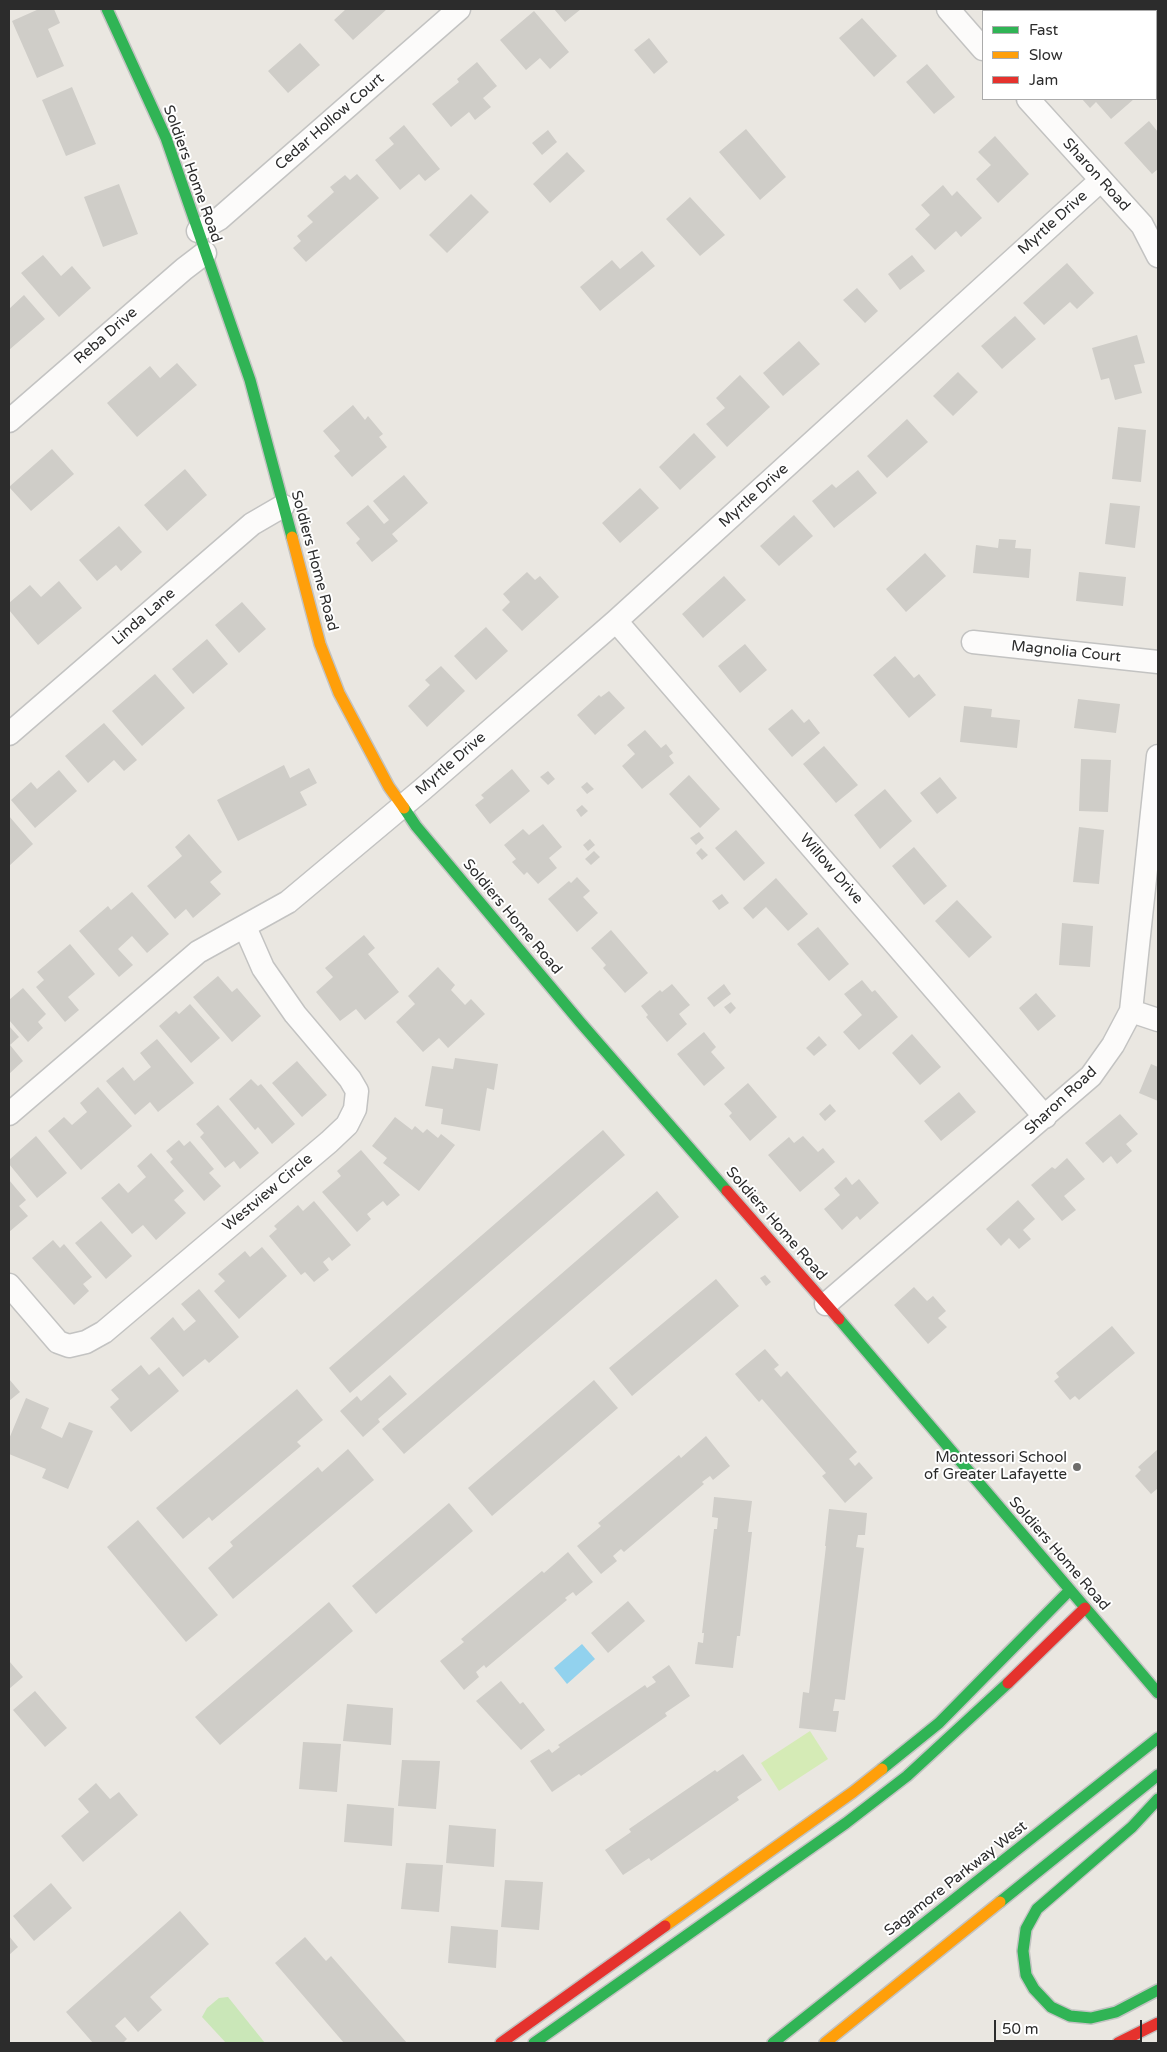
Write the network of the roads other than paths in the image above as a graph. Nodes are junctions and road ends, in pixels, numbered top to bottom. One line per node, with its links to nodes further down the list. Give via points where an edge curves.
1 (107, 9): 7 (main road, Soldiers Home Road, via 166,138)
2 (459, 9): 7 (street, Cedar Hollow Court, via 220,219)
3 (948, 9): 4 (street)
4 (982, 48)
5 (1029, 100): 6 (street, Sharon Road)
6 (1101, 180): 9 (street, Sharon Road, via 1142,225); 12 (street, Myrtle Drive)
7 (198, 231): 8 (main road, Soldiers Home Road)
8 (206, 253): 10 (street, Reba Drive); 11 (main road, Soldiers Home Road, via 250,380)
9 (1158, 256)
10 (9, 421)
11 (284, 506): 15 (street, Linda Lane, via 252,524); 17 (main road, Soldiers Home Road, via 320,644 339,693)
12 (616, 621): 17 (street, Myrtle Drive); 22 (street, Willow Drive)
13 (973, 642): 14 (street, Magnolia Court)
14 (1158, 662)
15 (9, 734)
16 (1158, 756): 19 (street, Sharon Road)
17 (402, 806): 18 (street, via 288,902); 24 (main road, Soldiers Home Road, via 580,1022)
18 (245, 927): 21 (street, via 198,952); 23 (street, Westview Circle, via 263,968 295,1014 357,1091 355,1109 347,1125 104,1332 86,1342 69,1346 58,1342)
19 (1131, 1010): 20 (street); 22 (street, Sharon Road, via 1091,1076)
20 (1158, 1020)
21 (9, 1114)
22 (1045, 1117): 24 (street, Sharon Road)
23 (9, 1284)
24 (826, 1304): 25 (main road, Soldiers Home Road)
25 (1070, 1590): 26 (main road, Soldiers Home Road); 33 (main road, via 939,1723 854,1792)
26 (1085, 1608): 27 (main road, Soldiers Home Road); 34 (main road, via 982,1709 907,1776 846,1824)
27 (1158, 1693)
28 (1158, 1738): 35 (main road, Sagamore Parkway West)
29 (1158, 1775): 36 (main road)
30 (1158, 1799): 31 (main road, via 1132,1827 1037,1909 1026,1929 1023,1952 1026,1975 1034,1988 1051,2007 1070,2016 1091,2018 1116,2012)
31 (1158, 1990)
32 (1158, 2023): 37 (main road)
33 (502, 2043)
34 (534, 2043)
35 (773, 2043)
36 (825, 2043)
37 (1118, 2043)

